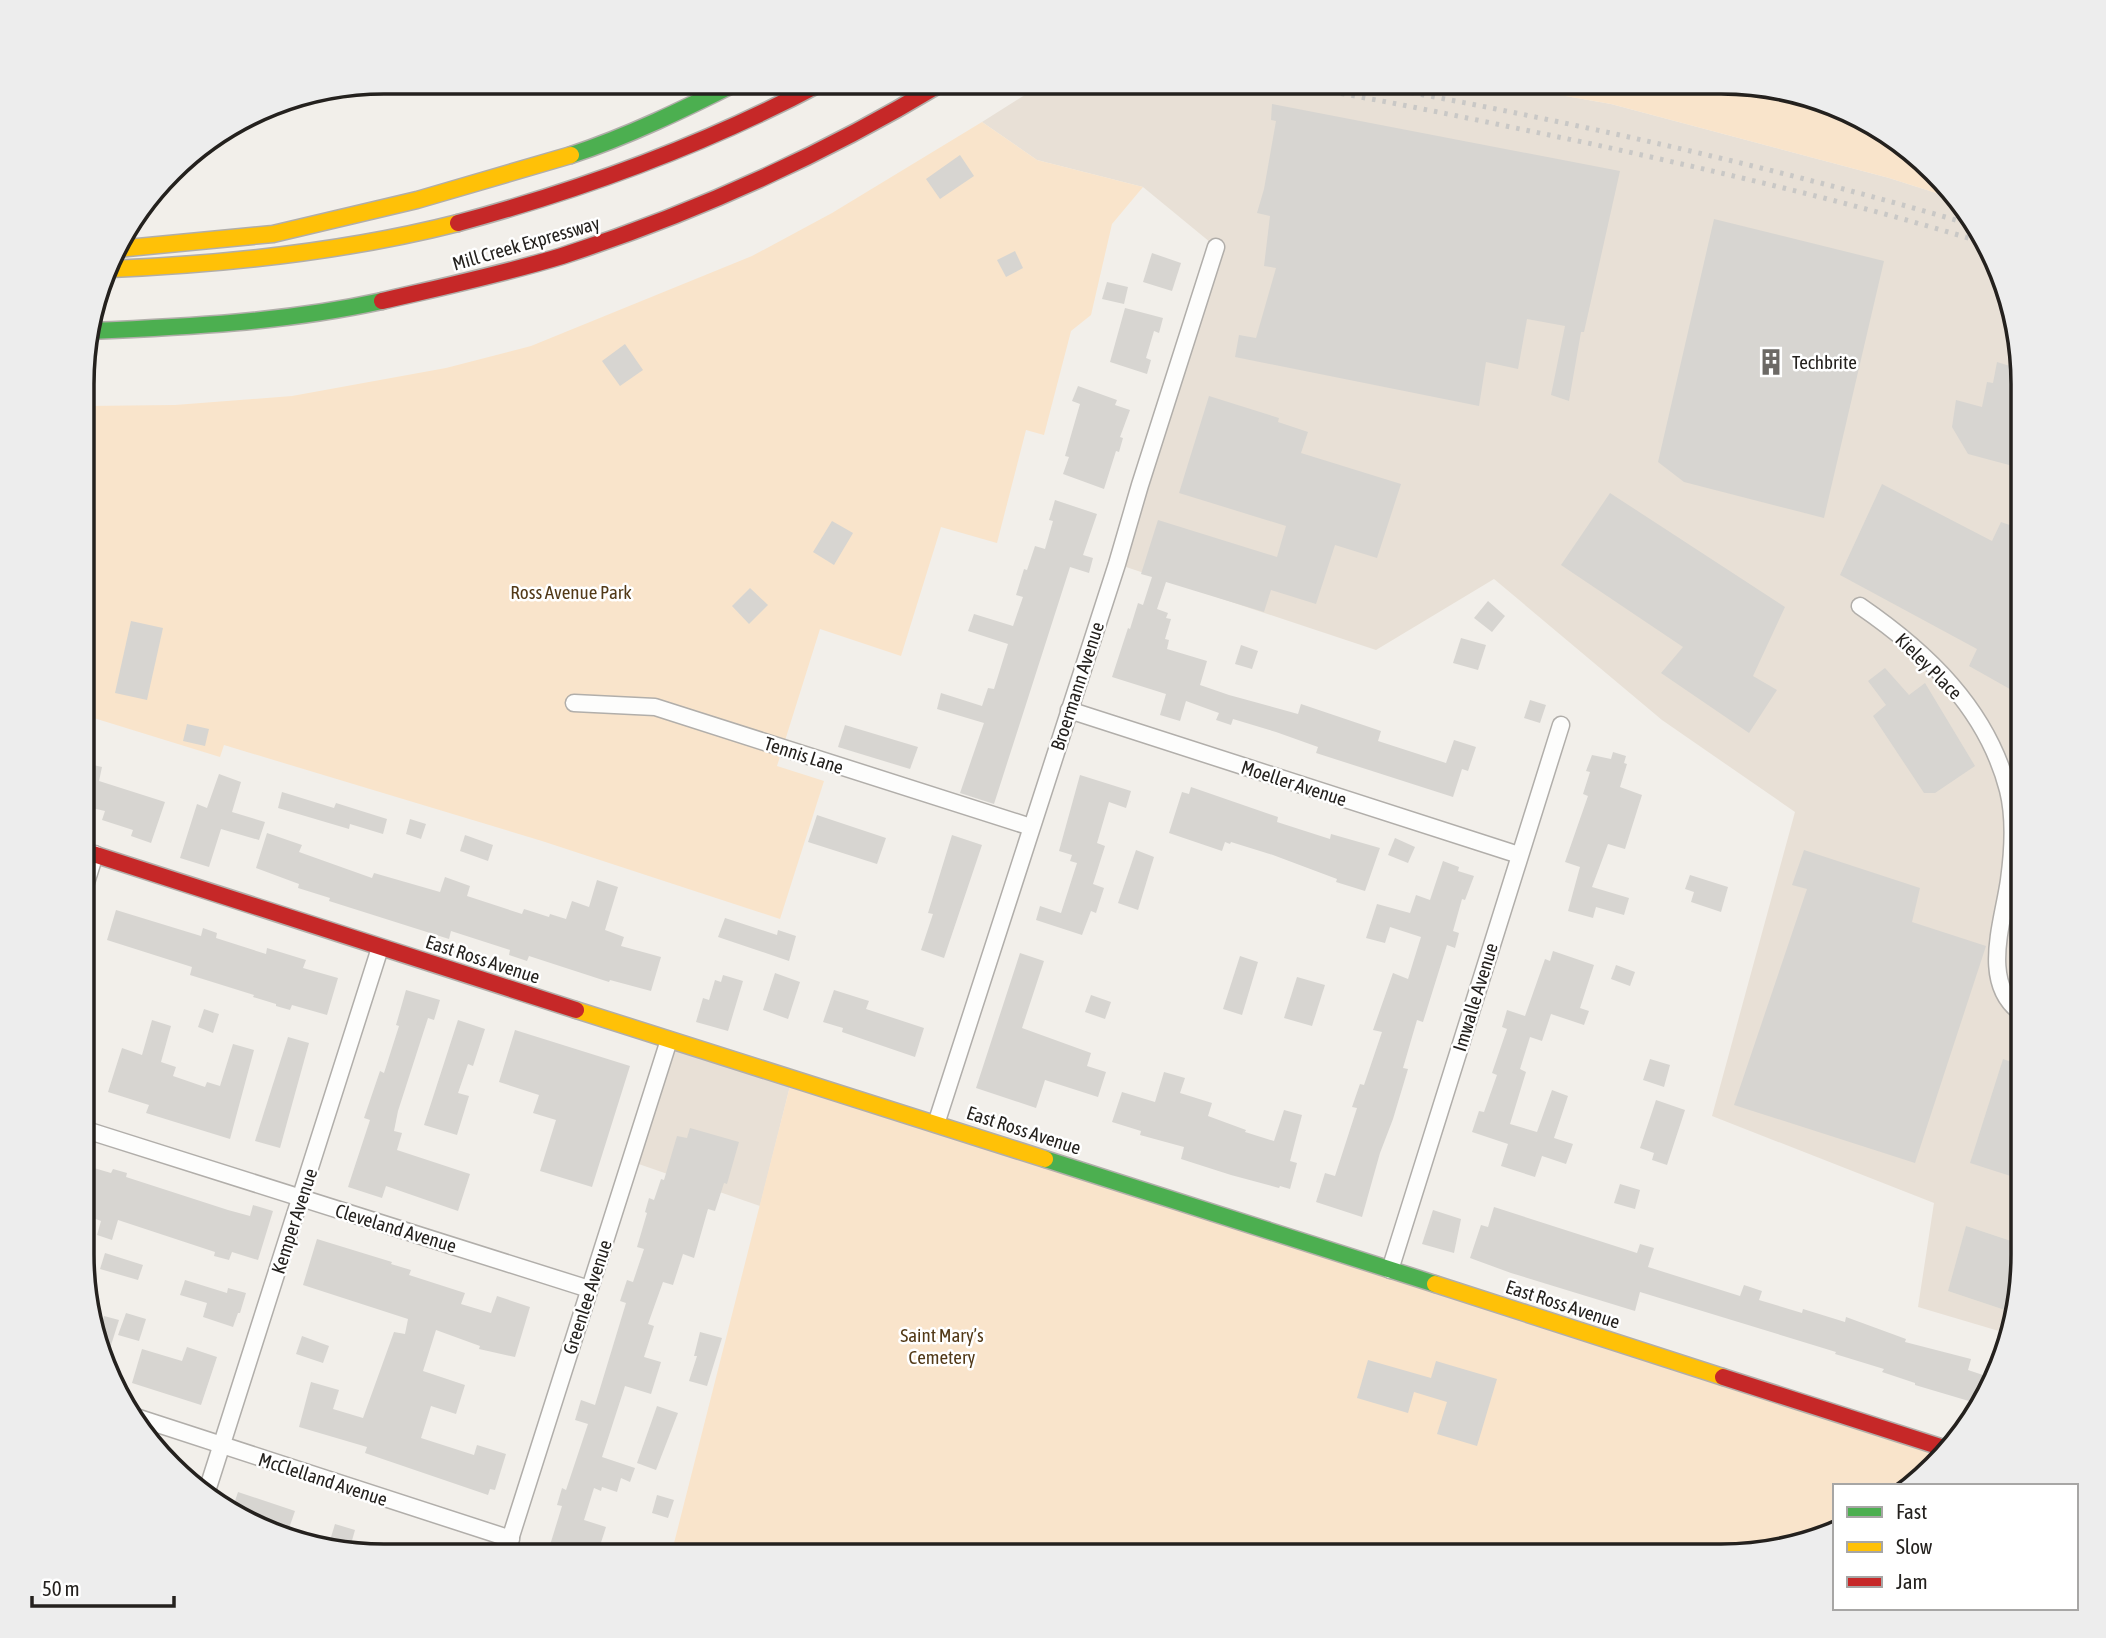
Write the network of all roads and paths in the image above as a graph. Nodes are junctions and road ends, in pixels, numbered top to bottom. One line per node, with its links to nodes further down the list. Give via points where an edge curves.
1 (714, 94): 5 (main road, via 599,146 417,200 273,234)
2 (800, 94): 6 (main road, Mill Creek Expressway, via 735,127 642,164 474,219 317,251)
3 (921, 94): 7 (main road, Mill Creek Expressway, via 748,186 582,250 426,293 356,307 270,320)
4 (1216, 247): 10 (street, Broermann Avenue)
5 (128, 248)
6 (119, 269)
7 (100, 331)
8 (1860, 606): 13 (street, Kieley Place, via 1926,657 1975,715 2004,775)
9 (574, 703): 12 (street, Tennis Lane, via 655,708)
10 (1069, 710): 12 (street, Broermann Avenue); 15 (street, Moeller Avenue)
11 (1561, 725): 15 (street, Imwalle Avenue)
12 (1031, 827): 20 (street, Broermann Avenue)
13 (2011, 834)
14 (94, 854): 17 (main road, East Ross Avenue)
15 (1519, 855): 23 (street, Imwalle Avenue)
16 (2011, 861): 18 (street, Kieley Place, via 1997,966)
17 (380, 948): 19 (main road, East Ross Avenue); 22 (street, Kemper Avenue)
18 (2011, 1004)
19 (669, 1040): 20 (main road, East Ross Avenue); 24 (street, Greenlee Avenue)
20 (936, 1124): 23 (main road, East Ross Avenue)
21 (94, 1132): 22 (street, Cleveland Avenue)
22 (302, 1198): 24 (street, Cleveland Avenue); 26 (street, Kemper Avenue)
23 (1390, 1270): 27 (main road, East Ross Avenue)
24 (589, 1289): 29 (street, Greenlee Avenue)
25 (147, 1421): 26 (street, McClelland Avenue)
26 (221, 1446): 28 (street, Kemper Avenue); 29 (street, McClelland Avenue)
27 (1939, 1446)
28 (209, 1485)
29 (510, 1539): 30 (street, Greenlee Avenue)
30 (508, 1544)

